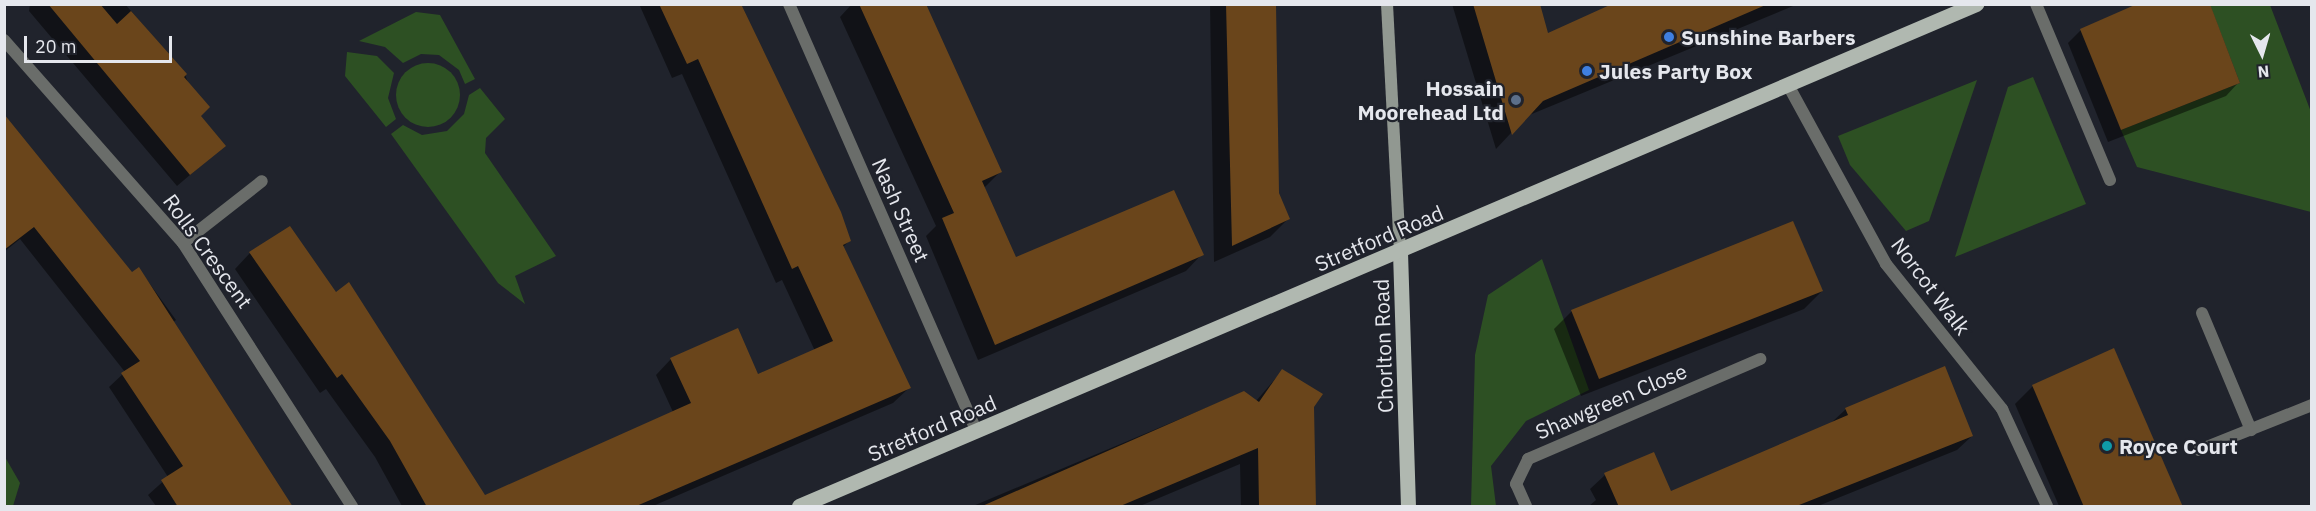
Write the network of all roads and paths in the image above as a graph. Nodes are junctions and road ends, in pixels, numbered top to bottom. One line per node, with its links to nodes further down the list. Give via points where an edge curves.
1 (789, 4): 15 (street, Nash Street)
2 (1387, 4): 10 (main road, Chorlton Road)
3 (1976, 4): 6 (main road, Stretford Road)
4 (2036, 4): 7 (street)
5 (4, 40): 9 (street, Rolls Crescent)
6 (1788, 85): 10 (main road, Stretford Road); 21 (street, Norcot Walk, via 1886,264 2002,409)
7 (2110, 180)
8 (262, 181): 9 (street)
9 (183, 243): 17 (street, Rolls Crescent)
10 (1400, 252): 15 (main road, Stretford Road); 19 (main road, Chorlton Road)
11 (2202, 313): 14 (street)
12 (1760, 359): 20 (street, Shawgreen Close, via 1528,459 1516,484)
13 (2312, 405): 14 (street)
14 (2251, 430): 16 (street)
15 (976, 432): 18 (main road, Stretford Road)
16 (2199, 450)
17 (352, 507)
18 (799, 507)
19 (1408, 507)
20 (1526, 507)
21 (2047, 507)

